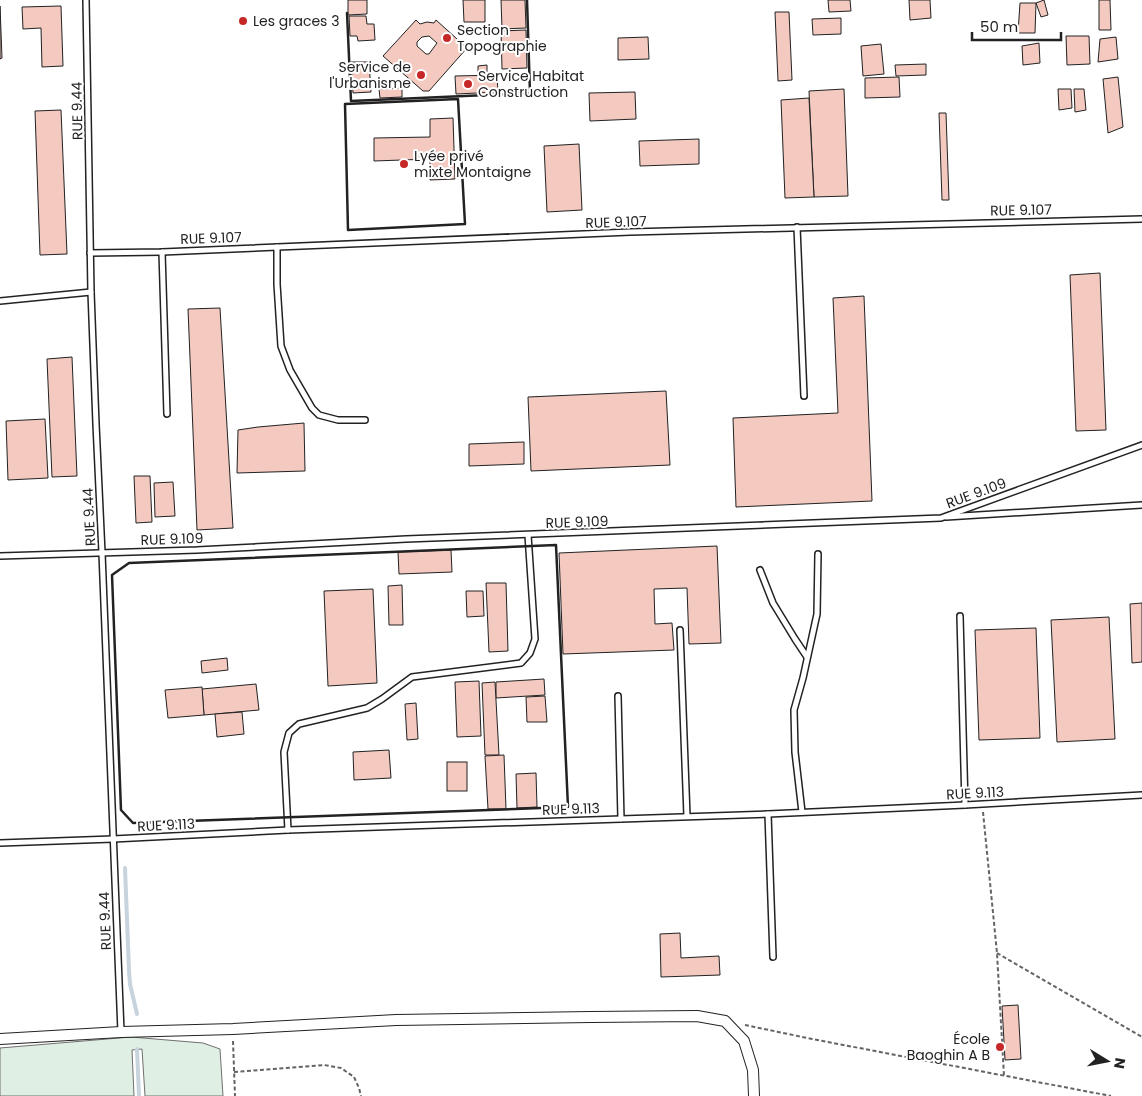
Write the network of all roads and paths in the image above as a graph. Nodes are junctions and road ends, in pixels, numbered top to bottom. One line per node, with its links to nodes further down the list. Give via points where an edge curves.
1 (86, 0): 6 (lane, RUE 9.44)
2 (1142, 219): 3 (lane, RUE 9.107)
3 (797, 227): 4 (lane, RUE 9.107); 9 (lane)
4 (277, 247): 5 (lane, RUE 9.107); 11 (lane, via 282,346 290,370 319,415 338,420)
5 (162, 252): 6 (lane, RUE 9.107); 10 (lane)
6 (90, 253): 7 (lane, RUE 9.44)
7 (91, 292): 8 (lane); 16 (lane, RUE 9.44)
8 (0, 301)
9 (804, 396)
10 (167, 414)
11 (365, 420)
12 (1142, 445): 14 (lane, RUE 9.109)
13 (1142, 505): 14 (lane)
14 (941, 518): 15 (lane, RUE 9.109)
15 (528, 535): 16 (lane, RUE 9.109); 31 (lane, via 535,639 530,653 521,663 412,677 368,708 299,724 289,733 284,752)
16 (102, 553): 18 (lane, RUE 9.109); 32 (lane, RUE 9.44)
17 (818, 554): 22 (lane, via 817,614)
18 (0, 556)
19 (760, 570): 22 (lane, via 773,603)
20 (960, 616): 26 (lane)
21 (680, 630): 29 (lane)
22 (807, 657): 27 (lane, via 794,710)
23 (618, 696): 30 (lane)
24 (1142, 795): 25 (lane, RUE 9.113)
25 (982, 804): 26 (lane, RUE 9.113); 34 (path)
26 (965, 805): 27 (lane, RUE 9.113)
27 (802, 812): 28 (lane, RUE 9.113)
28 (768, 814): 29 (lane, RUE 9.113); 35 (lane)
29 (688, 816): 30 (lane, RUE 9.113)
30 (621, 818): 31 (lane, RUE 9.113)
31 (288, 830): 32 (lane, RUE 9.113)
32 (113, 839): 33 (lane, RUE 9.113); 38 (lane, RUE 9.44)
33 (0, 843)
34 (997, 953): 39 (path); 42 (path)
35 (773, 957)
36 (744, 1025): 42 (path)
37 (233, 1029): 38 (street); 41 (path); 45 (street, via 396,1020 696,1016 725,1020 744,1041 753,1070)
38 (121, 1032): 40 (street)
39 (1142, 1037)
40 (0, 1039)
41 (234, 1072): 43 (path); 44 (path, via 324,1065 341,1068 354,1077)
42 (1004, 1076): 46 (path)
43 (235, 1096)
44 (360, 1096)
45 (754, 1096)
46 (1111, 1096)

